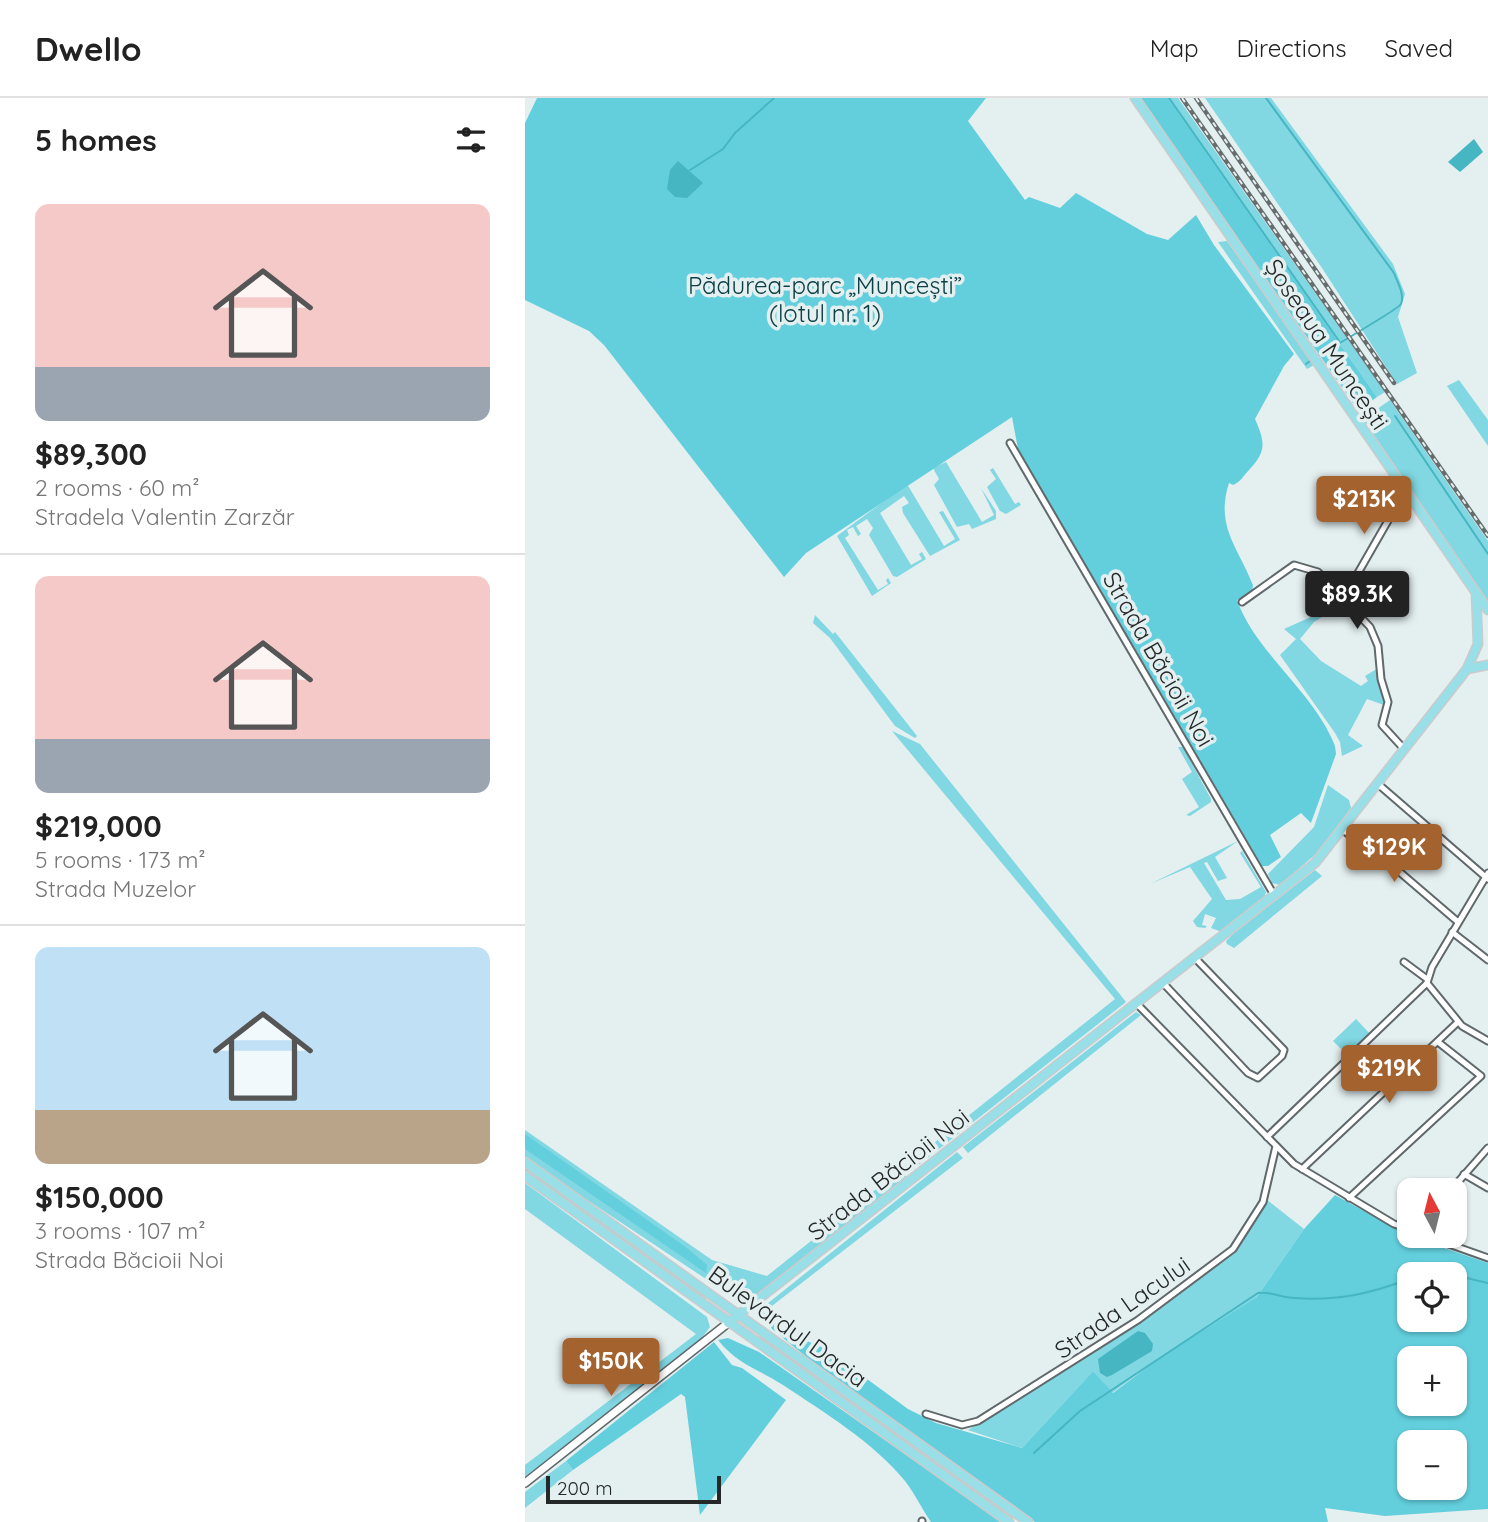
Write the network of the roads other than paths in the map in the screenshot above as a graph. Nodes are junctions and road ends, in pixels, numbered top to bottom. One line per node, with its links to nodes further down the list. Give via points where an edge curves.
1 (1135, 98): 3 (main road, Șoseaua Muncești)
2 (1010, 443): 14 (street, Strada Băcioii Noi)
3 (1405, 491): 4 (main road, Șoseaua Muncești); 5 (street)
4 (1476, 592): 7 (main road, Șoseaua Muncești); 9 (main road, Strada Băcioii Noi, via 1478,644)
5 (1342, 594): 6 (street, via 1318,572 1298,565 1287,568); 10 (street, via 1374,634 1388,702 1382,725)
6 (1242, 602)
7 (1488, 610)
8 (1488, 665): 9 (main road)
9 (1467, 669): 10 (main road, Strada Băcioii Noi)
10 (1405, 750): 11 (main road, Strada Băcioii Noi)
11 (1378, 784): 12 (main road, Strada Băcioii Noi); 13 (street)
12 (1343, 830): 14 (main road, Strada Băcioii Noi, via 1315,863); 15 (street)
13 (1487, 876): 15 (street)
14 (1275, 895): 17 (main road, Strada Băcioii Noi)
15 (1458, 922): 16 (street)
16 (1452, 932): 18 (street); 20 (street)
17 (1195, 958): 21 (main road, Strada Băcioii Noi); 21 (street, via 1284,1050 1258,1078 1248,1073)
18 (1488, 960)
19 (1404, 962): 20 (street)
20 (1427, 981): 23 (street); 26 (street)
21 (1164, 984): 22 (main road, Strada Băcioii Noi)
22 (1137, 1004): 26 (street); 40 (main road, Strada Băcioii Noi)
23 (1458, 1022): 24 (street); 25 (street)
24 (1488, 1041)
25 (1439, 1042): 30 (street); 35 (street, via 1481,1076)
26 (1267, 1137): 27 (street)
27 (1276, 1146): 30 (street); 42 (street, Strada Lacului, via 1263,1202 1233,1249 1124,1330 978,1422 962,1425)
28 (1488, 1148): 31 (street)
29 (525, 1162): 40 (main road, Bulevardul Dacia)
30 (1302, 1169): 35 (street)
31 (1464, 1174): 33 (street); 34 (street)
32 (525, 1176): 41 (main road, Bulevardul Dacia)
33 (1461, 1178)
34 (1488, 1188)
35 (1349, 1198): 36 (street)
36 (1397, 1225)
37 (1460, 1248): 39 (street)
38 (1488, 1250): 39 (street)
39 (1486, 1257)
40 (740, 1314): 41 (main road, Strada Băcioii Noi); 45 (main road, Bulevardul Dacia)
41 (728, 1323): 43 (main road, Strada Băcioii Noi); 44 (main road, Bulevardul Dacia)
42 (926, 1414)
43 (525, 1483)
44 (1009, 1522)
45 (1028, 1522)

